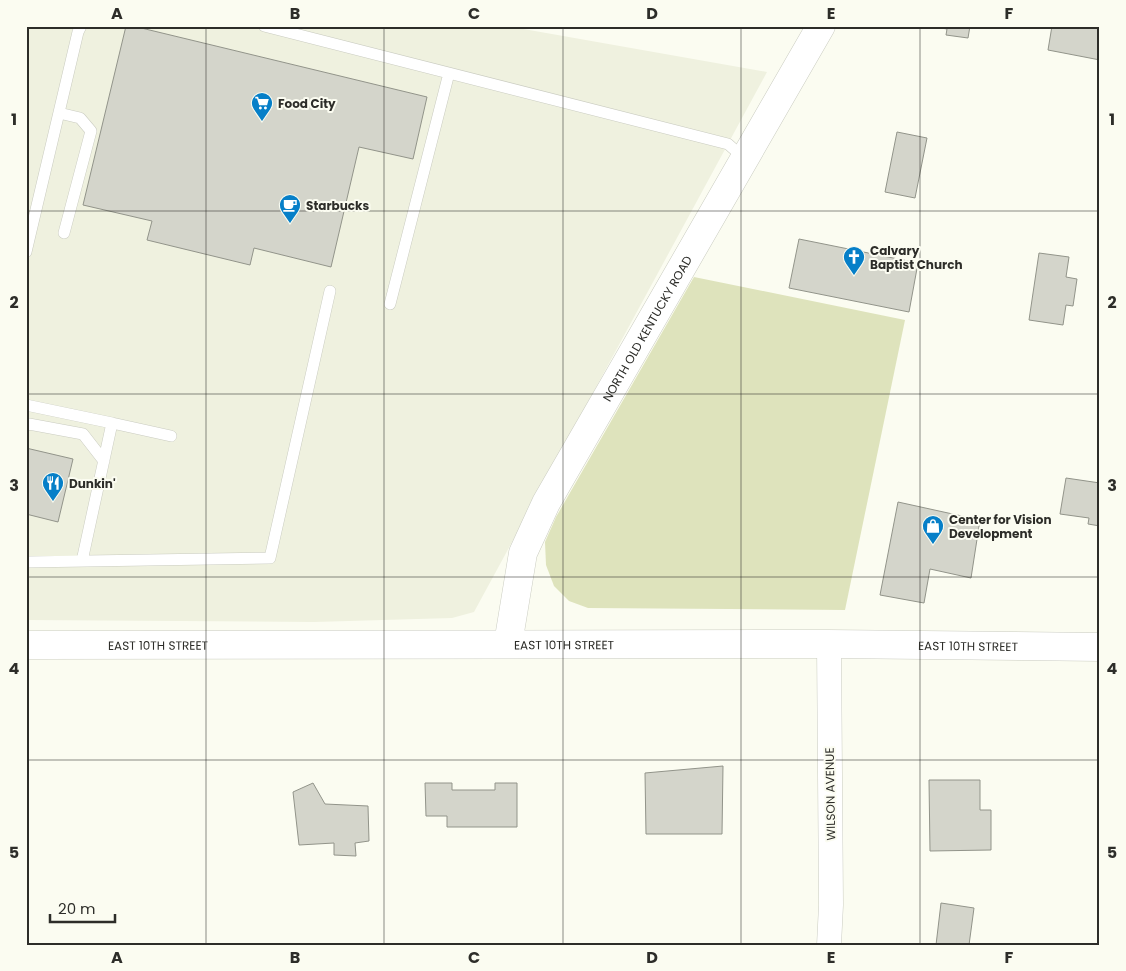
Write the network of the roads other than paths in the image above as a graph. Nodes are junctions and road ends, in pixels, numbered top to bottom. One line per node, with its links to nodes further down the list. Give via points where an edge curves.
1 (81, 26): 5 (lane)
2 (264, 26): 4 (lane)
3 (821, 26): 6 (main road, NORTH OLD KENTUCKY ROAD)
4 (449, 73): 6 (lane, via 728,144); 10 (lane)
5 (59, 113): 7 (lane, via 80,118 91,130); 8 (lane)
6 (744, 159): 18 (main road, NORTH OLD KENTUCKY ROAD, via 546,503 523,553)
7 (64, 233)
8 (26, 252)
9 (330, 291): 16 (lane, via 270,558)
10 (390, 304)
11 (26, 406): 12 (lane)
12 (112, 423): 14 (lane); 15 (lane)
13 (26, 426): 15 (lane, via 83,434)
14 (171, 436)
15 (104, 461): 16 (lane)
16 (82, 561): 17 (lane)
17 (26, 562)
18 (508, 644): 19 (main road, EAST 10TH STREET); 20 (main road, EAST 10TH STREET)
19 (829, 644): 21 (main road, EAST 10TH STREET); 22 (street, WILSON AVENUE, via 832,906)
20 (26, 645)
21 (1100, 647)
22 (828, 945)

